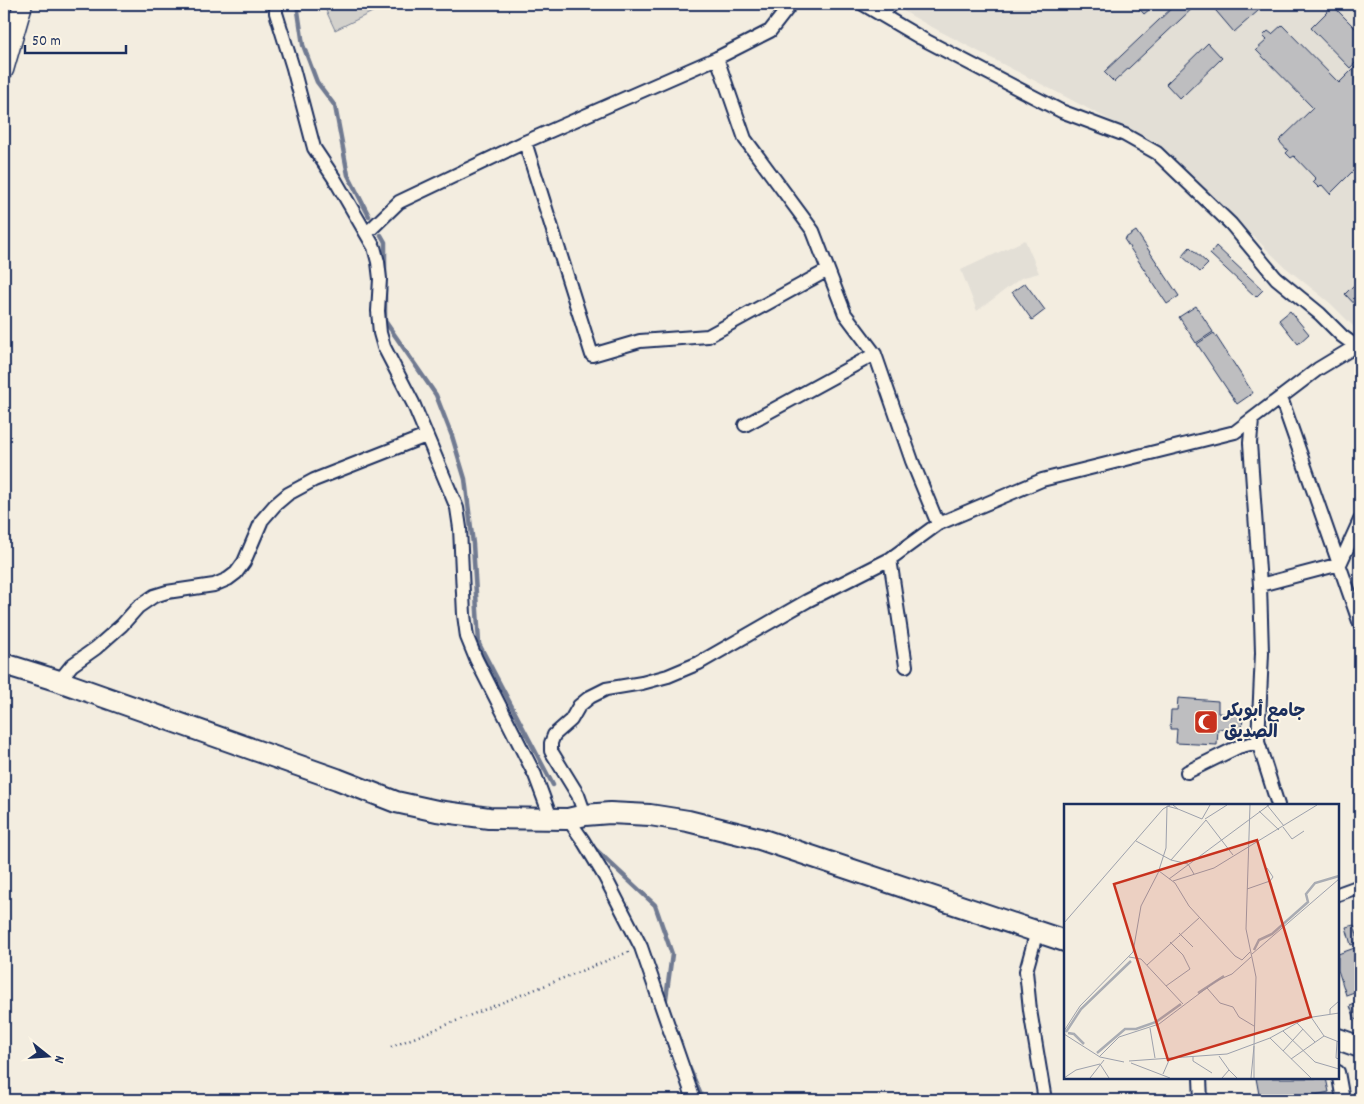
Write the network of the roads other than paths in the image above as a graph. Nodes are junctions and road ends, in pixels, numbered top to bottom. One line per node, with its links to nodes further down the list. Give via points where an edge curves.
1 (23, 4): 8 (main road)
2 (276, 4): 12 (street, via 314,148)
3 (791, 4): 9 (street, via 770,31)
4 (863, 4): 7 (street)
5 (896, 4): 7 (lane)
6 (4, 12): 8 (street)
7 (884, 16): 14 (street, via 1062,111 1124,135 1157,153 1231,224 1276,278)
8 (18, 23): 10 (main road)
9 (717, 58): 11 (street); 13 (street, via 745,139 813,230)
10 (4, 70)
11 (525, 142): 12 (street, via 399,202); 13 (street, via 592,355 640,341 708,336)
12 (367, 232): 19 (street, via 378,262 378,311 384,347)
13 (828, 270): 15 (street, via 845,314)
14 (1358, 348): 16 (street, via 1318,369)
15 (875, 354): 18 (street); 21 (street)
16 (1281, 398): 17 (street); 23 (street)
17 (1252, 420): 21 (street, via 1235,432 1042,480); 24 (street, via 1250,443)
18 (745, 426)
19 (426, 436): 28 (street, via 314,480 288,494 262,520 236,573 214,585 154,596 72,665); 32 (street, via 457,508 467,637 535,775)
20 (1360, 520): 23 (street)
21 (938, 524): 22 (street)
22 (890, 559): 27 (street); 32 (street, via 807,601 698,664 642,683 606,688 590,697 554,735 551,743 551,751 578,795)
23 (1340, 564): 24 (street); 25 (street)
24 (1260, 585): 29 (street, via 1262,653)
25 (1360, 624)
26 (4, 664): 28 (main road)
27 (906, 666)
28 (59, 681): 32 (main road, via 396,802 489,818)
29 (1258, 742): 30 (street, via 1238,747); 31 (street)
30 (1187, 772)
31 (1278, 804)
32 (568, 817): 35 (main road, via 610,813 688,821 760,840); 41 (street, via 605,877 641,947)
33 (1360, 886): 34 (street)
34 (1339, 894)
35 (1037, 931): 36 (main road); 42 (street, via 1026,971)
36 (1064, 941)
37 (1339, 1039): 38 (main road)
38 (1360, 1047)
39 (1339, 1078): 44 (street)
40 (1200, 1079): 43 (street)
41 (694, 1100)
42 (1045, 1100)
43 (1201, 1100)
44 (1343, 1100)

